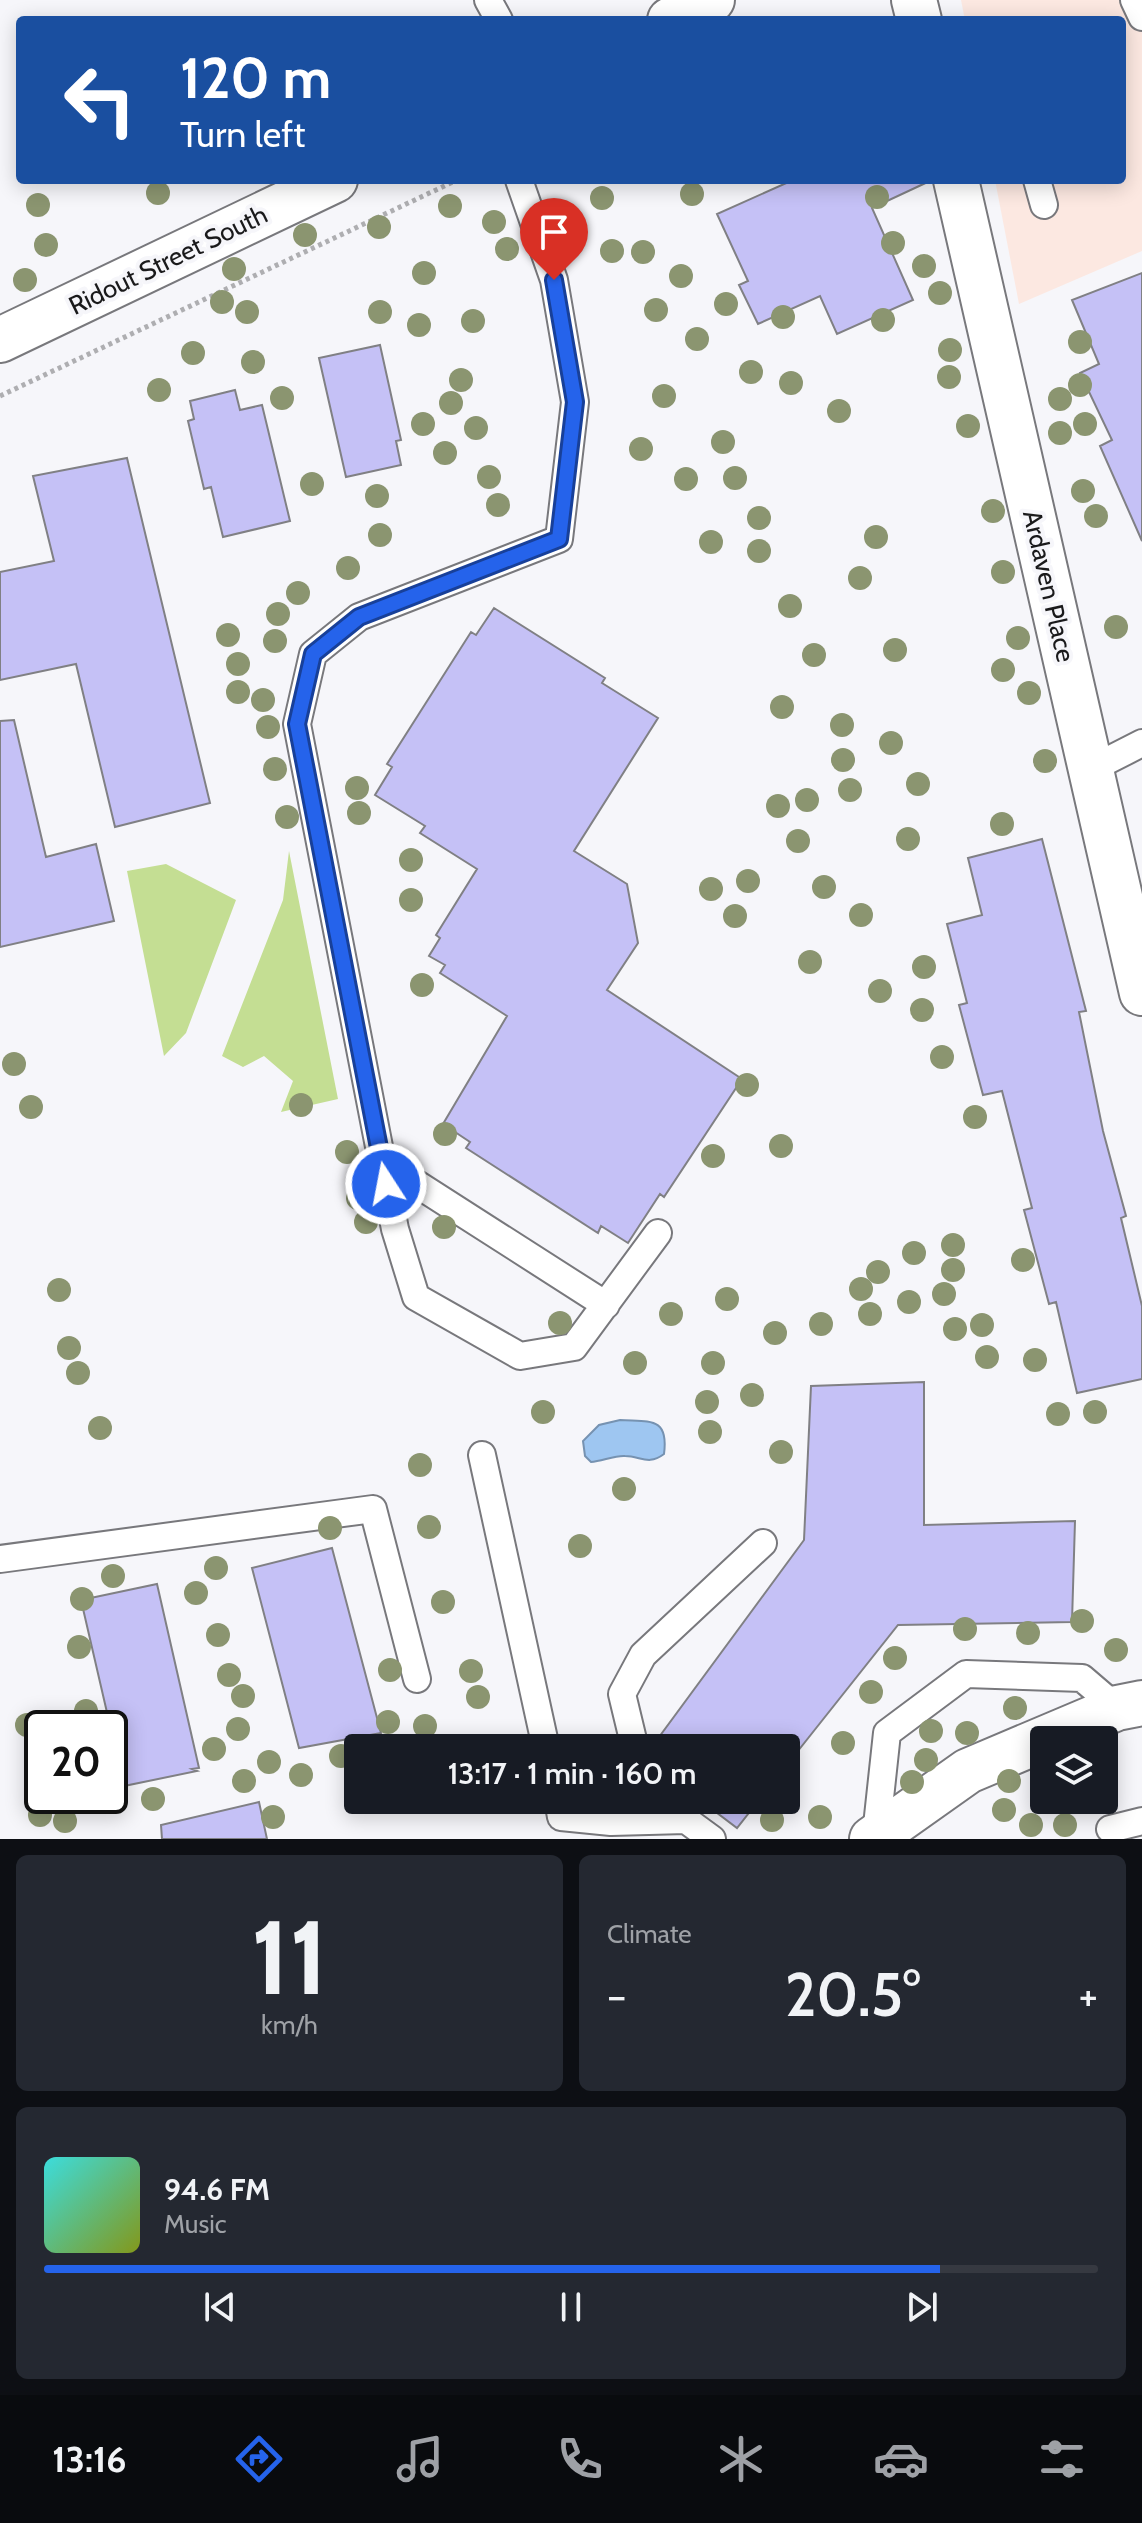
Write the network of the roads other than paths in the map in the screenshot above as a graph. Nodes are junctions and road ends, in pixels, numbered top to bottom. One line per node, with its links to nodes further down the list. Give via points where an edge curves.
1 (712, 0): 3 (street)
2 (1134, 0): 4 (lane)
3 (678, 16)
4 (1142, 17)
5 (327, 184): 8 (street, Ridout Street South)
6 (520, 184): 12 (lane, via 554,280 575,402 559,539 359,617 313,654 297,724)
7 (957, 184): 10 (street, Ardaven Place)
8 (0, 340)
9 (1142, 743): 10 (lane)
10 (1091, 769): 11 (street, Ardaven Place)
11 (1142, 993)
12 (381, 1161): 14 (lane); 14 (lane, via 416,1297 520,1356 574,1347)
13 (658, 1233): 14 (lane)
14 (606, 1305)
15 (482, 1455): 20 (lane)
16 (763, 1543): 21 (lane, via 643,1655 622,1694)
17 (0, 1559): 18 (lane, via 373,1509)
18 (417, 1679)
19 (1129, 1706): 27 (street, via 968,1771); 27 (lane, via 1082,1678 966,1674 887,1733)
20 (543, 1734)
21 (632, 1734)
22 (560, 1814): 23 (lane, via 611,1822)
23 (637, 1814)
24 (664, 1814): 28 (lane, via 686,1820)
25 (1142, 1821): 26 (lane)
26 (1110, 1829)
27 (874, 1837)
28 (712, 1839)

